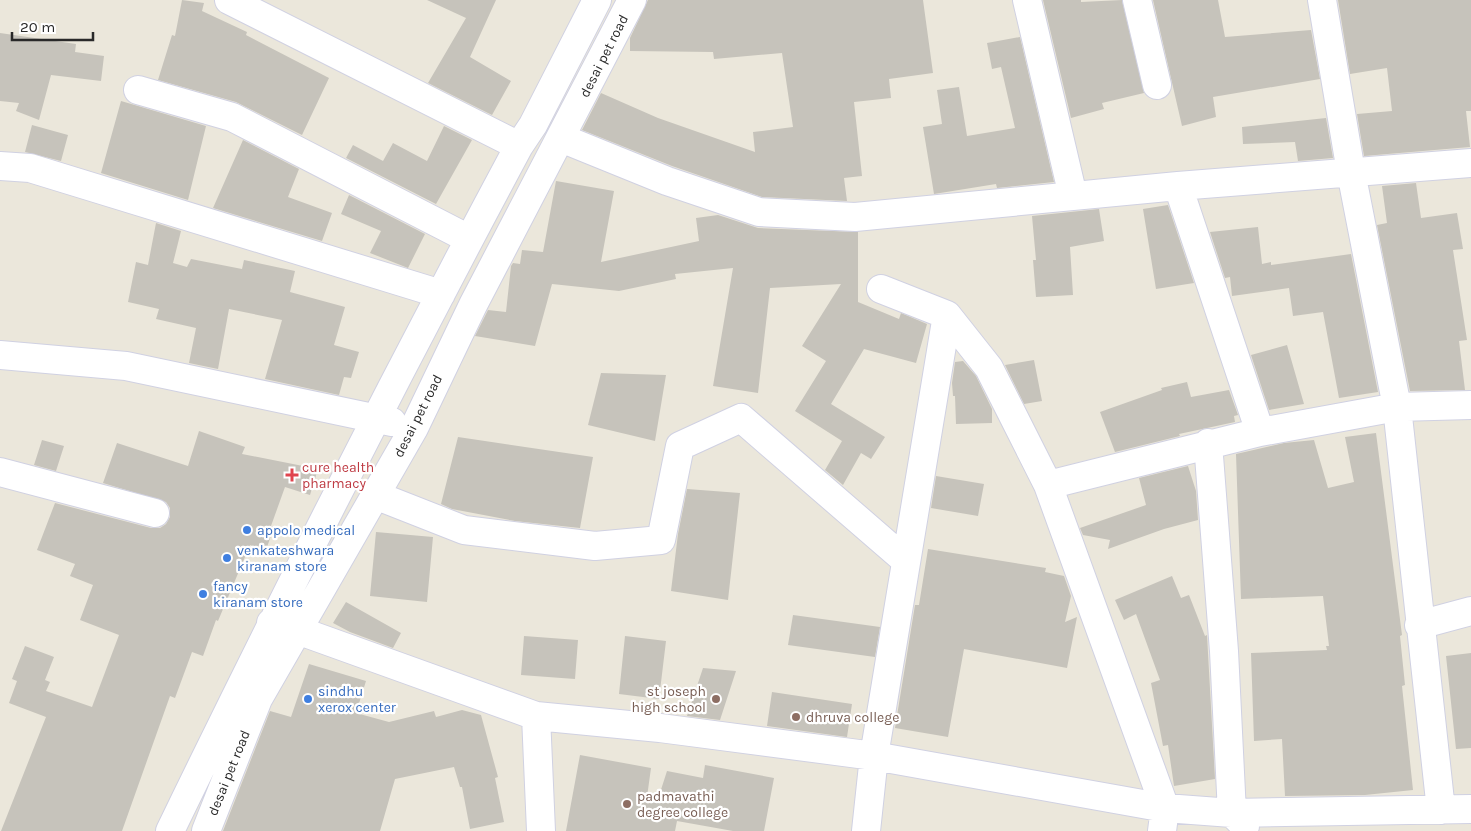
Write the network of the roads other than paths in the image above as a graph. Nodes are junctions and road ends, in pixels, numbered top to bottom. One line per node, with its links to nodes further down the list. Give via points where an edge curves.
1 (229, 0): 10 (street)
2 (597, 0): 10 (street, desai pet road)
3 (632, 0): 9 (street, desai pet road)
4 (1027, 0): 15 (street)
5 (1136, 0): 7 (street)
6 (1322, 0): 13 (street)
7 (1157, 85)
8 (138, 90): 16 (street, via 232,117)
9 (561, 138): 15 (street, via 667,181 759,212 855,217); 24 (street, desai pet road, via 473,305)
10 (519, 146): 16 (street, desai pet road)
11 (1471, 162): 13 (street)
12 (0, 166): 18 (street, via 30,168)
13 (1352, 172): 14 (street); 22 (street)
14 (1178, 186): 15 (street); 25 (street)
15 (1073, 196)
16 (469, 239): 18 (street, desai pet road)
17 (881, 289): 19 (street)
18 (441, 294): 23 (street, desai pet road)
19 (947, 315): 28 (street, via 989,368); 31 (street)
20 (0, 355): 23 (street, via 126,366)
21 (1471, 405): 22 (street)
22 (1397, 407): 25 (street); 34 (street)
23 (376, 417): 24 (street); 33 (street, desai pet road)
24 (414, 428): 29 (street, desai pet road)
25 (1260, 432): 26 (street)
26 (1208, 444): 28 (street); 41 (street)
27 (0, 472): 30 (street)
28 (1048, 485): 40 (street)
29 (376, 495): 31 (street, via 464,530 595,546 661,540 680,446 741,418); 35 (street, desai pet road)
30 (155, 513)
31 (905, 560): 37 (street)
32 (1471, 611): 34 (street)
33 (271, 623): 35 (street); 42 (street, desai pet road)
34 (1419, 625): 39 (street)
35 (297, 630): 36 (street); 43 (street, desai pet road, via 258,700)
36 (536, 716): 37 (street); 44 (street)
37 (874, 756): 40 (street); 45 (street)
38 (1471, 809): 39 (street)
39 (1441, 810): 41 (street)
40 (1164, 820): 41 (street)
41 (1241, 822)
42 (170, 831)
43 (206, 831)
44 (541, 831)
45 (866, 831)

